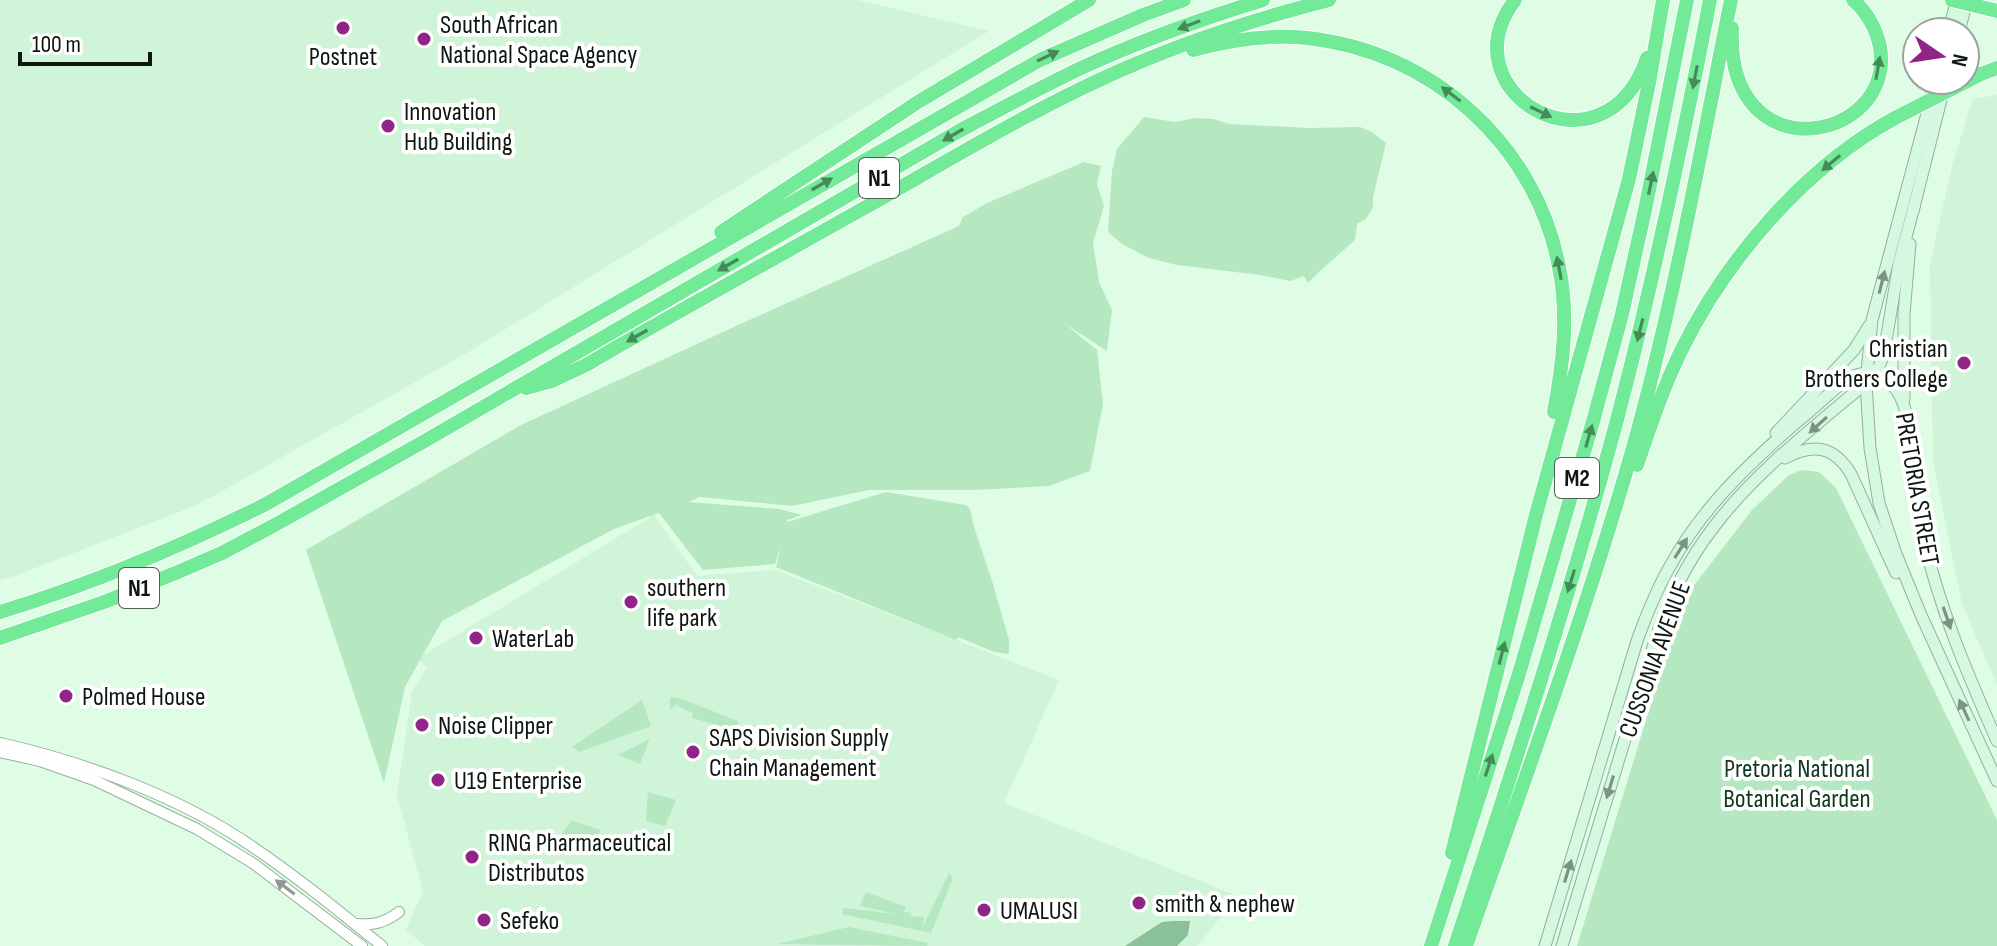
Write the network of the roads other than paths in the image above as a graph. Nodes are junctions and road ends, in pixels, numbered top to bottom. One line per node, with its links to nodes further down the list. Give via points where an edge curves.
1 (1089, 0): 19 (highway, via 918,102 713,237 541,338)
2 (1184, 0): 19 (highway, N1, one-way to 2, via 1040,60)
3 (1263, 0): 21 (highway, N1, one-way to 21, via 1119,53 1019,99)
4 (1329, 0): 14 (highway, via 1212,35)
5 (1515, 0): 6 (highway, one-way to 6, via 1498,34 1502,72 1528,106 1572,120 1605,112 1634,87)
6 (1662, 0): 25 (highway, via 1629,179)
7 (1687, 0): 38 (highway, M2, one-way to 7, via 1518,677 1594,418 1622,314)
8 (1710, 0): 39 (highway, M2, one-way to 39, via 1666,219 1614,431)
9 (1734, 0): 10 (highway, one-way to 10, via 1732,45 1743,90 1771,120 1813,129 1846,118 1877,80 1877,35); 28 (highway, via 1673,288 1633,446)
10 (1853, 0)
11 (1954, 0): 12 (highway, bridge)
12 (1997, 11)
13 (1997, 68): 28 (highway, one-way to 28, bridge, via 1880,126 1840,155 1788,202 1732,268 1705,307 1664,390)
14 (1097, 82): 21 (highway, one-way to 21, via 586,365); 25 (highway, one-way to 14, via 1562,360 1562,285 1538,200 1514,159 1480,119 1420,73 1368,50 1308,38 1218,44)
15 (1932, 96): 18 (main road, one-way to 15)
16 (1942, 96): 17 (main road)
17 (1914, 207): 20 (main road, via 1884,353); 22 (main road, via 1904,302)
18 (1872, 320): 20 (main road); 23 (main road, via 1854,350)
19 (512, 364): 26 (highway, N1, via 225,524 119,571)
20 (1869, 376): 22 (main road, PRETORIA STREET, via 1884,378); 23 (main road, via 1850,377); 24 (main road, CUSSONIA AVENUE, one-way to 24); 27 (main road, PRETORIA STREET, via 1879,503)
21 (512, 391): 29 (highway, N1, via 222,553)
22 (1905, 404): 30 (main road, PRETORIA STREET, one-way to 30, via 1913,481 1931,569 1957,648)
23 (1767, 447): 41 (main road, CUSSONIA AVENUE, one-way to 23, via 1653,599 1696,524)
24 (1775, 463): 27 (main road, via 1815,449 1841,460); 42 (main road, CUSSONIA AVENUE, one-way to 42, via 1712,529 1670,600)
25 (1537, 511): 38 (highway, one-way to 25)
26 (0, 612)
27 (1921, 615): 33 (main road, PRETORIA STREET, one-way to 27)
28 (1580, 619): 40 (highway)
29 (0, 638)
30 (1997, 741)
31 (0, 743): 35 (street, via 87,767 203,818 248,844)
32 (0, 752): 36 (street, one-way to 32, via 254,864 197,829 94,780)
33 (1997, 781)
34 (399, 912): 35 (street, via 383,923)
35 (355, 924): 37 (street)
36 (362, 946)
37 (382, 946)
38 (1429, 946)
39 (1455, 946)
40 (1466, 946)
41 (1545, 946)
42 (1562, 946)

